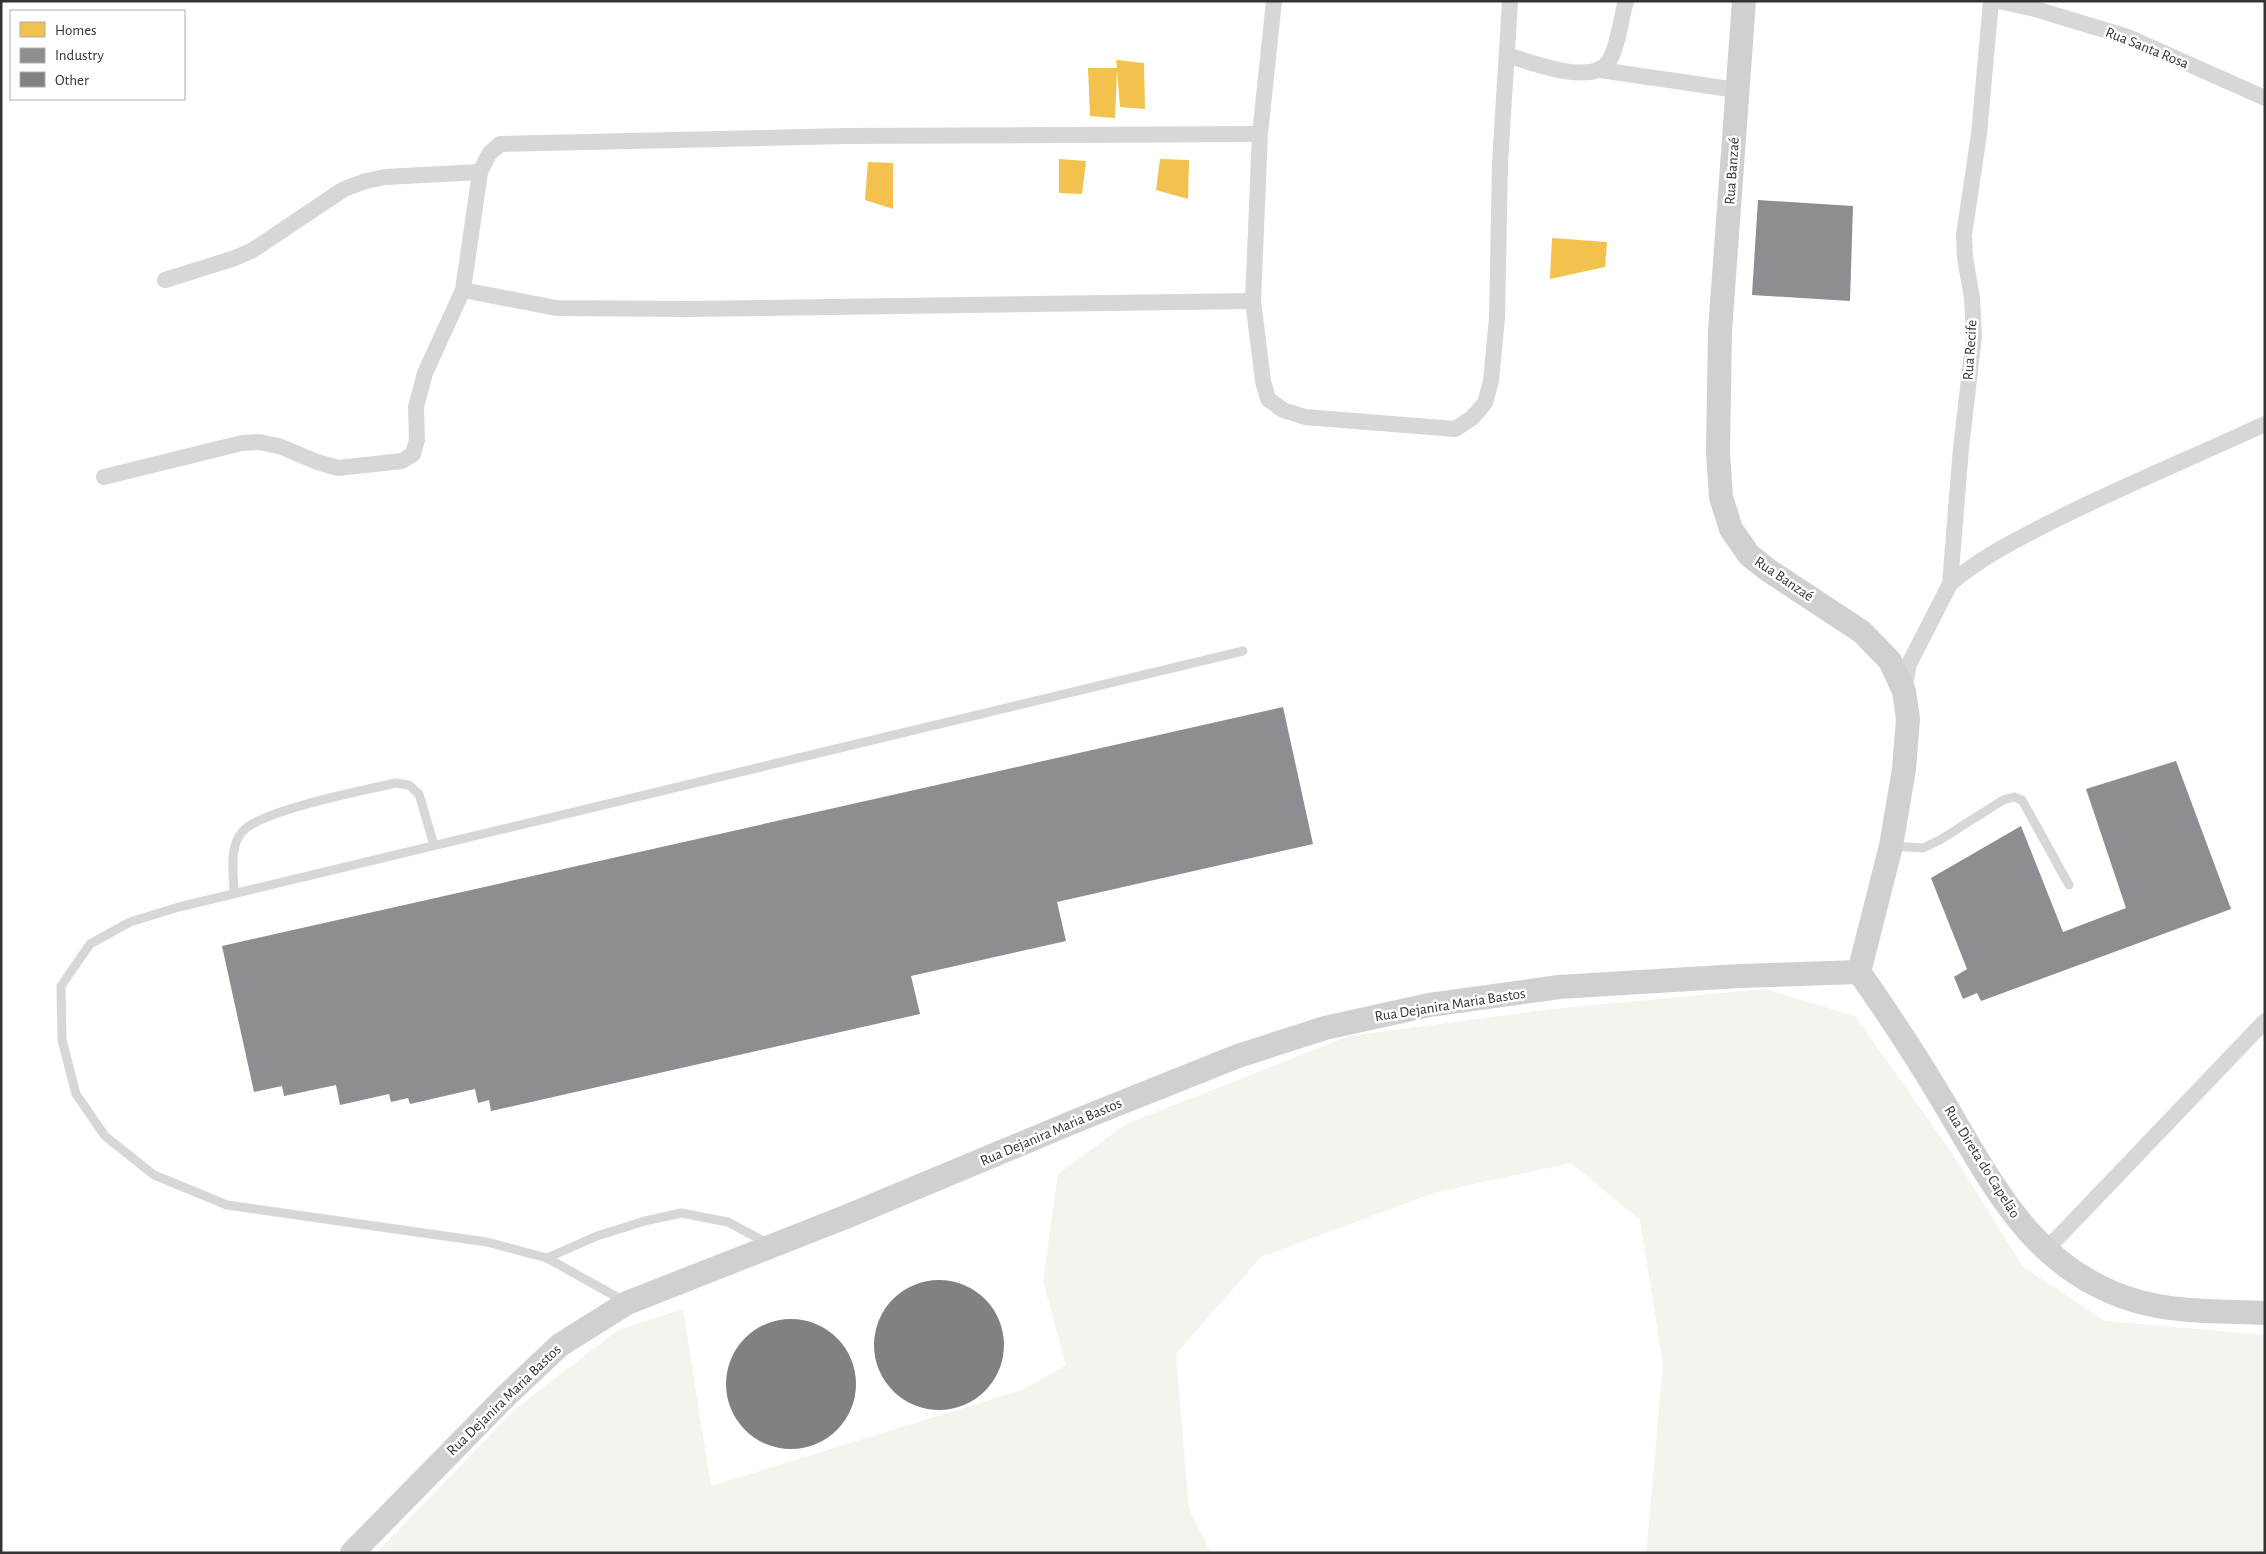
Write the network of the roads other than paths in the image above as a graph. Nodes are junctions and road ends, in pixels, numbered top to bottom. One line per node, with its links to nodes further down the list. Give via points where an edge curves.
1 (1274, 1): 11 (street)
2 (1510, 1): 7 (street)
3 (1626, 1): 8 (street, via 1609,61)
4 (1744, 1): 9 (main road, Rua Banzaé)
5 (1991, 1): 18 (street, Rua Recife, via 1979,134 1964,235 1974,336)
6 (1998, 1): 10 (street, Rua Santa Rosa, via 2128,37)
7 (1507, 55): 8 (street, via 1564,71 1586,73); 15 (street, via 1500,163 1495,345 1485,403 1472,418 1455,429 1305,417 1283,410 1268,400)
8 (1600, 70): 9 (street)
9 (1737, 90): 20 (main road, Rua Banzaé, via 1720,330 1718,452 1721,496 1732,529 1749,555 1862,632 1890,661)
10 (2265, 98)
11 (1260, 134): 12 (street, via 846,136 500,144 489,154); 15 (street)
12 (480, 172): 13 (street, via 366,181 344,189 253,250); 14 (street)
13 (165, 280)
14 (463, 290): 15 (street, via 556,308); 17 (street, via 425,373 416,407 418,440 413,454 402,461 338,468 259,442 242,443)
15 (1253, 301)
16 (2265, 424): 18 (street, via 2032,531 1986,556)
17 (104, 477)
18 (1950, 584): 20 (street, Rua Recife, via 1909,664)
19 (1243, 651): 21 (lane)
20 (1904, 691): 22 (main road, Rua Banzaé, via 1908,719 1904,769)
21 (434, 846): 24 (lane); 24 (lane, via 419,794 410,785 396,782 268,815 243,830 233,850)
22 (1891, 846): 23 (lane, via 1923,848 2003,800 2014,797 2022,800); 25 (main road, Rua Banzaé)
23 (2069, 884)
24 (234, 894): 29 (lane, via 130,922 90,944 61,986 62,1040 76,1094 105,1136 154,1175 227,1205 486,1242)
25 (1859, 972): 27 (main road, Rua Dejanira Maria Bastos, via 1560,987 1429,1005 1325,1028 1238,1056); 28 (main road, Rua Direta do Capelão, via 1912,1050 2010,1211)
26 (2265, 1021): 28 (street)
27 (771, 1246): 29 (lane, via 728,1222 681,1213 597,1236); 30 (main road, Rua Dejanira Maria Bastos)
28 (2046, 1250): 31 (main road, Rua Direta do Capelão, via 2076,1274 2134,1301 2171,1308)
29 (547, 1258): 30 (lane)
30 (627, 1302): 32 (main road, Rua Dejanira Maria Bastos, via 560,1345)
31 (2265, 1313)
32 (352, 1553)

